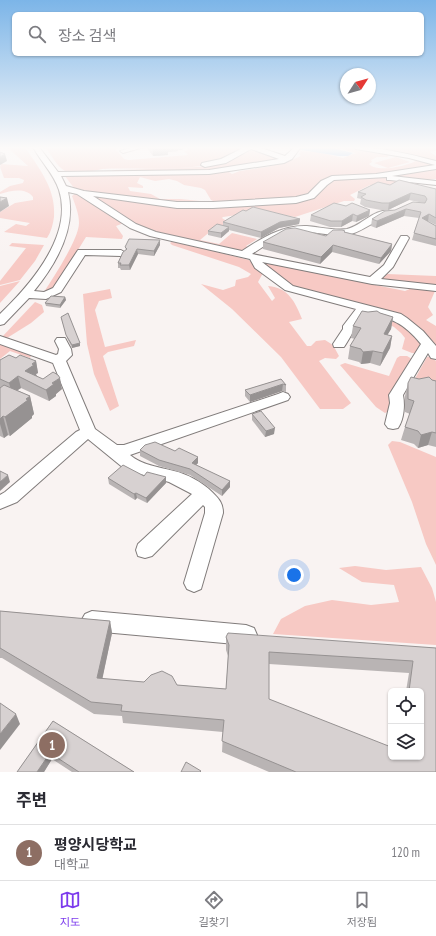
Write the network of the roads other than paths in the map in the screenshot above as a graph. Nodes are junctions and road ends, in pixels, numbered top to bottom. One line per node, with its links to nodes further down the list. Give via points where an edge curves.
1 (60, 183): 3 (street)
2 (324, 183): 4 (street, via 311,196 296,200 213,205 167,205)
3 (62, 188): 4 (street); 13 (street, via 66,213 62,235 53,255)
4 (80, 192): 10 (street, via 134,226 166,241)
5 (400, 209): 7 (street)
6 (367, 211): 7 (street)
7 (381, 214): 10 (street, via 350,231 283,231)
8 (404, 238): 11 (street, via 392,262)
9 (121, 253): 13 (street, via 82,252 56,290 46,296)
10 (248, 256): 11 (street); 14 (street, via 289,288)
11 (372, 281): 12 (street)
12 (436, 288)
13 (25, 294): 15 (street)
14 (362, 308): 18 (street); 19 (street, via 405,321)
15 (0, 321)
16 (0, 340): 21 (street)
17 (61, 341): 21 (street, via 65,355)
18 (338, 344)
19 (427, 344): 20 (street); 23 (street, via 396,395)
20 (436, 355)
21 (58, 360): 24 (street)
22 (283, 397): 25 (street, via 125,451)
23 (393, 424)
24 (89, 432): 25 (street); 27 (street)
25 (114, 451): 26 (street, via 132,466 174,477)
26 (203, 494): 28 (street); 29 (street, via 214,505 214,514)
27 (6, 499)
28 (145, 550)
29 (194, 583)
30 (71, 619): 31 (street)
31 (266, 636)

